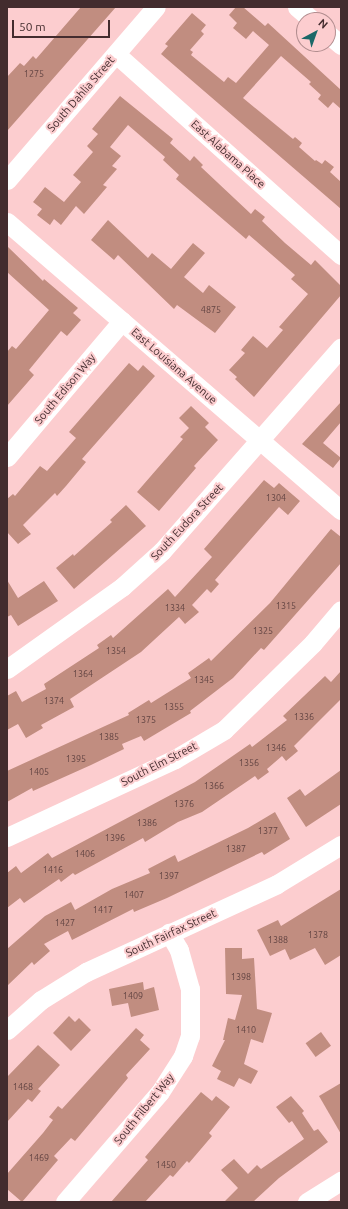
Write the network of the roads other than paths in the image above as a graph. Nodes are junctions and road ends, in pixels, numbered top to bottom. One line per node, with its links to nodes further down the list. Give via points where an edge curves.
1 (156, 7): 2 (street, South Dahlia Street)
2 (116, 54): 3 (street, South Dahlia Street); 5 (street, East Alabama Place)
3 (7, 180)
4 (7, 222): 6 (street, East Louisiana Avenue)
5 (341, 255)
6 (122, 321): 8 (street, East Louisiana Avenue); 9 (street, South Edison Way)
7 (341, 347): 8 (street, South Eudora Street)
8 (260, 440): 10 (street, East Louisiana Avenue); 12 (street, South Eudora Street, via 183,529 144,568 122,587)
9 (7, 457)
10 (341, 510)
11 (341, 610): 13 (street, South Elm Street, via 313,643 224,730 175,759)
12 (7, 669)
13 (7, 837)
14 (341, 845): 15 (street, South Fairfax Street, via 277,884)
15 (169, 933): 16 (street, South Fairfax Street, via 62,986); 18 (street, South Filbert Way, via 179,950 190,989 190,1036 183,1056 160,1092)
16 (7, 1030)
17 (341, 1181): 19 (street)
18 (64, 1202)
19 (308, 1202)

